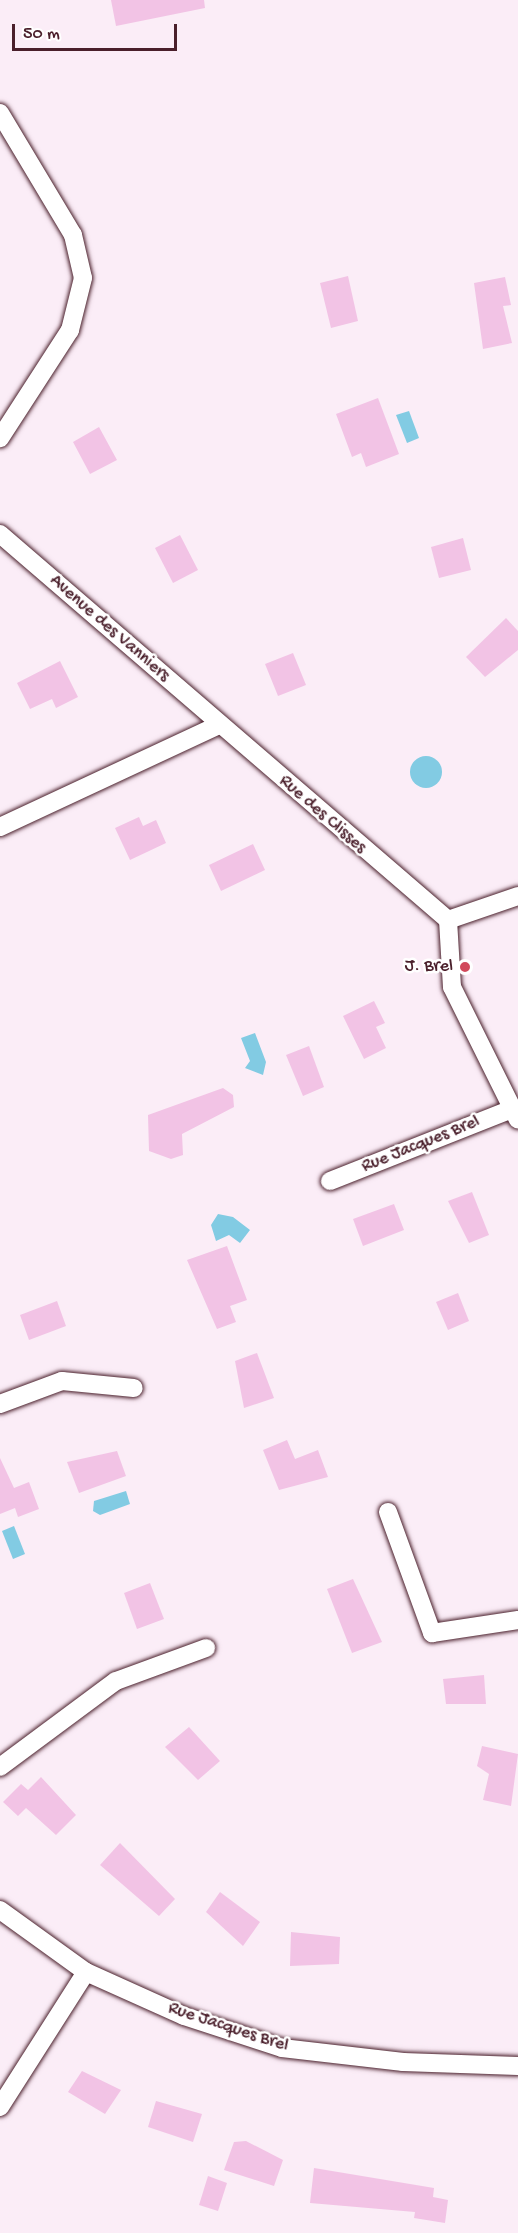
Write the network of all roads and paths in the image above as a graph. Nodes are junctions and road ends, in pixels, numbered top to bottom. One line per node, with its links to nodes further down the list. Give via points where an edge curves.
1 (0, 113): 2 (street, via 73,235 83,278 70,330)
2 (0, 438)
3 (0, 534): 4 (street, Avenue des Vanniers)
4 (219, 725): 5 (street); 7 (street, Rue des Clisses)
5 (0, 827)
6 (518, 896): 7 (street)
7 (448, 920): 8 (street, via 452,987)
8 (515, 1114): 9 (street, Rue Jacques Brel)
9 (330, 1181)
10 (134, 1388): 11 (street, via 62,1381)
11 (0, 1404)
12 (387, 1512): 13 (street, via 432,1633)
13 (518, 1620)
14 (206, 1648): 15 (street, via 116,1682)
15 (0, 1767)
16 (0, 1910): 17 (street, Rue Jacques Brel)
17 (86, 1972): 18 (street, Rue Jacques Brel, via 184,2016 282,2048 403,2062); 19 (street)
18 (518, 2066)
19 (0, 2107)

